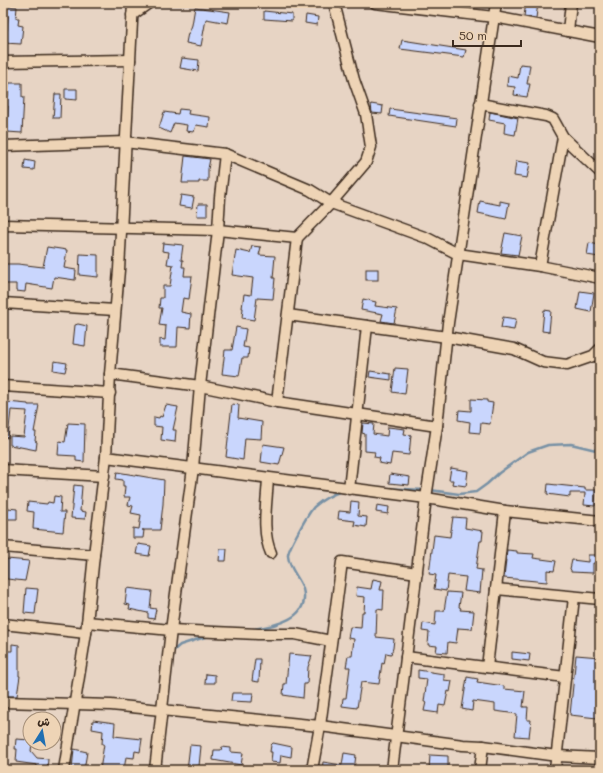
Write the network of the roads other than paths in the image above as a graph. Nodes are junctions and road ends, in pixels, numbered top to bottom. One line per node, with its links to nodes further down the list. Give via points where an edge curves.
1 (133, 3): 7 (street)
2 (149, 3): 7 (street)
3 (334, 3): 19 (street, via 354,80 366,114 371,147 366,162)
4 (375, 3): 8 (street)
5 (496, 3): 8 (street)
6 (571, 3): 9 (street)
7 (132, 15): 11 (street)
8 (494, 18): 9 (street); 13 (street)
9 (568, 31): 10 (street)
10 (600, 37)
11 (130, 60): 12 (street); 15 (street)
12 (3, 62)
13 (480, 104): 14 (street, via 546,116 552,119); 24 (street)
14 (563, 137): 18 (street); 25 (street)
15 (125, 142): 16 (street); 17 (street); 21 (street)
16 (3, 146)
17 (225, 154): 19 (street, via 310,190); 22 (street)
18 (600, 172)
19 (331, 202): 23 (street); 24 (street, via 427,238)
20 (3, 225): 21 (street)
21 (121, 227): 22 (street); 28 (street)
22 (218, 230): 23 (street); 35 (street)
23 (297, 238): 29 (street)
24 (458, 254): 25 (street); 31 (street)
25 (540, 266): 26 (street)
26 (600, 278)
27 (3, 303): 28 (street)
28 (115, 310): 33 (street)
29 (288, 315): 30 (street); 37 (street)
30 (367, 326): 31 (street); 38 (street)
31 (447, 336): 32 (street, via 514,349 543,362 567,365 593,356); 39 (street)
32 (600, 349)
33 (110, 374): 35 (street); 36 (street)
34 (3, 386): 36 (street)
35 (200, 386): 37 (street); 41 (street)
36 (110, 393): 40 (street)
37 (277, 402): 38 (street)
38 (357, 414): 39 (street); 45 (street)
39 (438, 426): 46 (street)
40 (106, 457): 41 (street); 43 (street)
41 (193, 468): 44 (street); 58 (street)
42 (3, 470): 43 (street)
43 (104, 476): 51 (street)
44 (268, 478): 45 (street); 50 (street, via 266,534)
45 (349, 489): 46 (street)
46 (426, 498): 47 (street); 52 (street)
47 (505, 511): 48 (street); 53 (street)
48 (600, 521)
49 (3, 547): 51 (street)
50 (271, 553)
51 (94, 555): 57 (street)
52 (417, 573): 59 (street, via 342,562); 60 (street)
53 (496, 589): 54 (street); 61 (street)
54 (574, 597): 55 (street); 62 (street)
55 (600, 599)
56 (3, 624): 57 (street)
57 (87, 628): 58 (street); 64 (street)
58 (170, 630): 59 (street, via 295,634); 65 (street)
59 (331, 641): 66 (street)
60 (406, 657): 61 (street); 67 (street)
61 (487, 667): 62 (street)
62 (565, 677): 69 (street)
63 (3, 702): 64 (street)
64 (74, 705): 65 (street, via 111,705); 71 (street)
65 (161, 711): 66 (street); 72 (street)
66 (320, 726): 67 (street); 73 (street)
67 (397, 735): 68 (street); 74 (street)
68 (483, 746): 69 (street); 75 (street)
69 (557, 756): 70 (street); 76 (street)
70 (600, 758)
71 (64, 770)
72 (155, 770)
73 (312, 770)
74 (392, 770)
75 (480, 770)
76 (555, 770)

